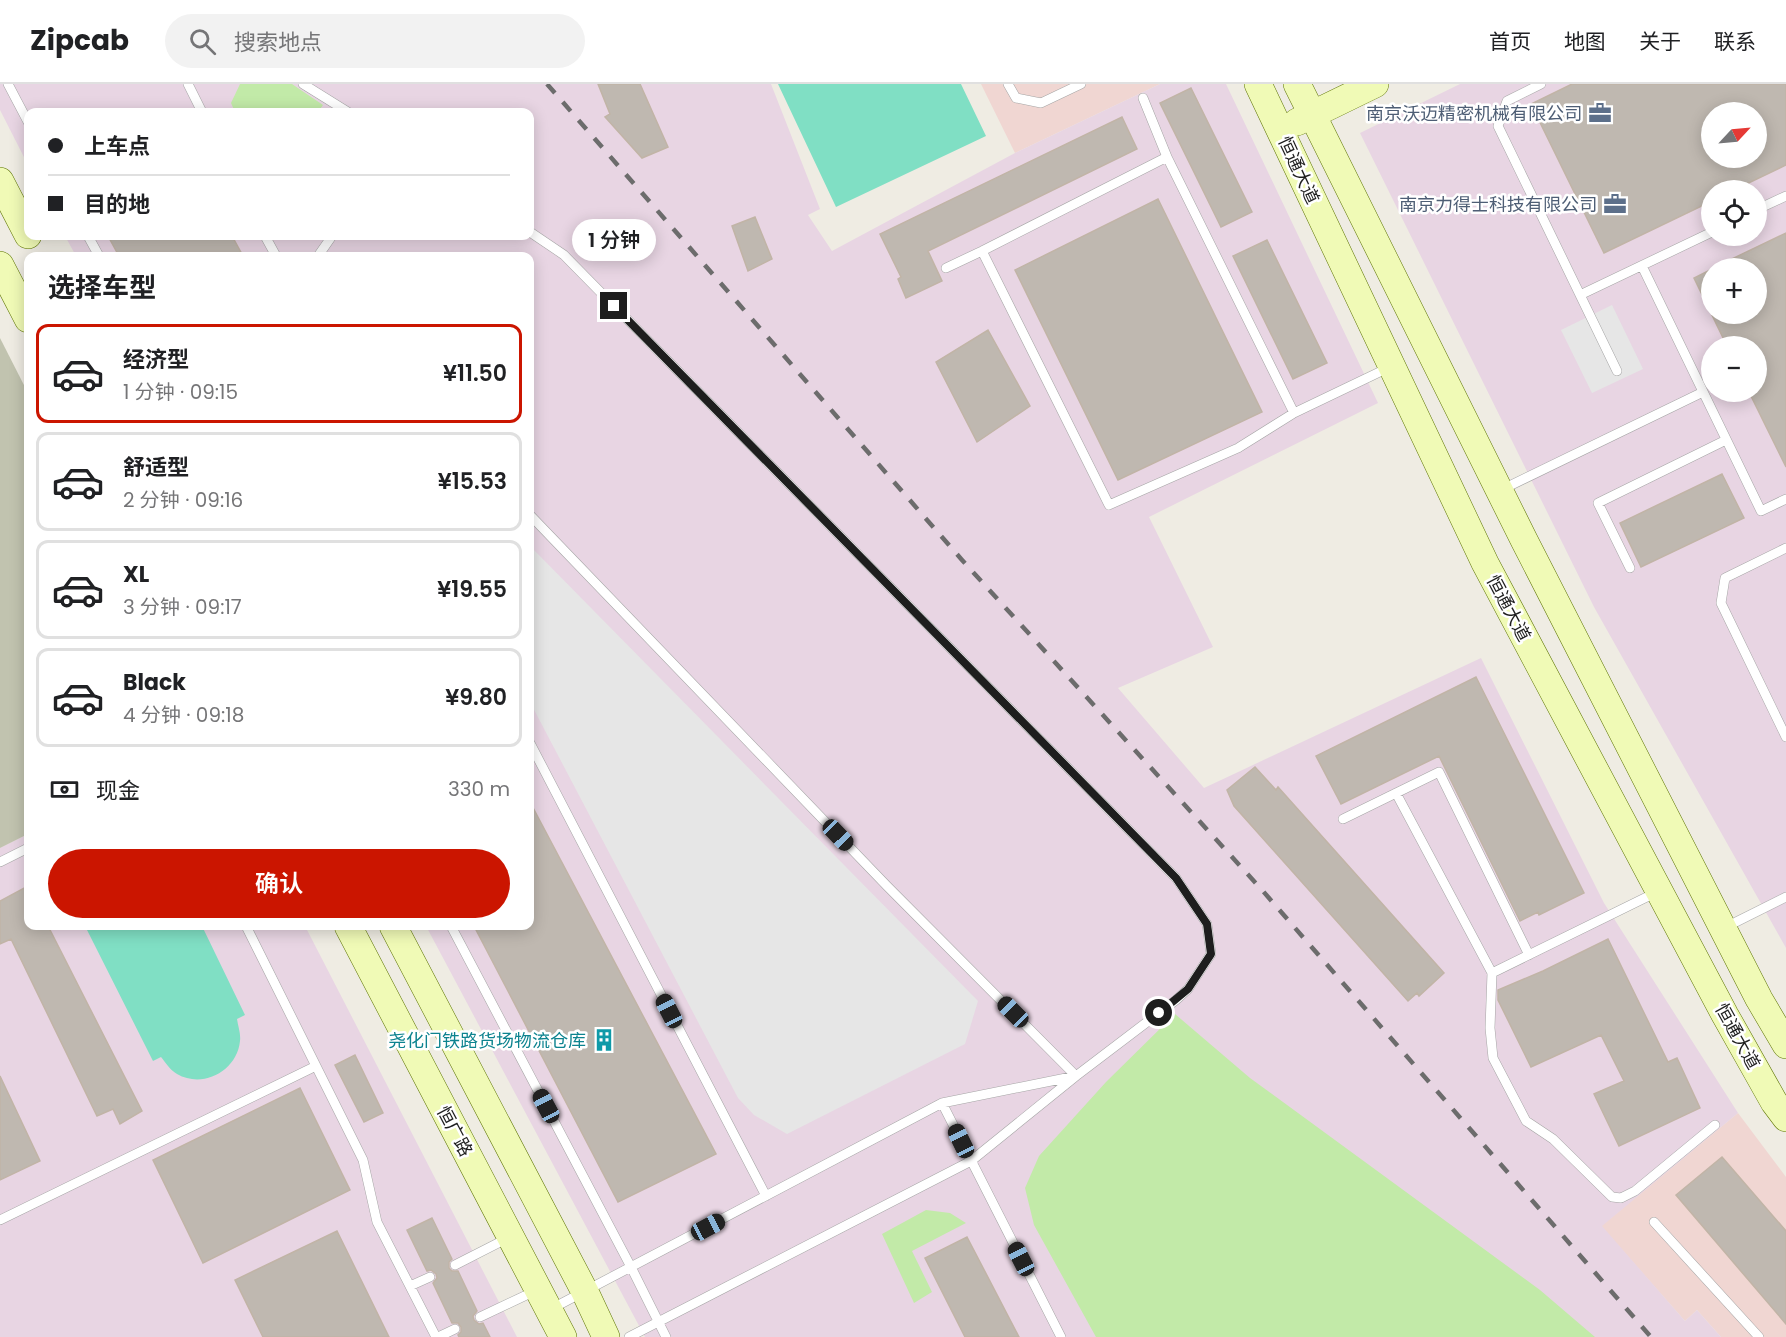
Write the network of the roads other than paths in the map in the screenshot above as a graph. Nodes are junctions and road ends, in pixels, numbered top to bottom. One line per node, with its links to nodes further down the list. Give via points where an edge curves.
1 (8, 84): 13 (lane)
2 (188, 84): 11 (lane)
3 (303, 84): 12 (lane)
4 (1008, 84): 9 (lane, via 1016,98 1041,103)
5 (1258, 84): 15 (main road, 恒通大道)
6 (1297, 84): 14 (main road, 恒通大道)
7 (1375, 84): 14 (main road)
8 (1541, 84): 27 (lane, via 1507,101 1498,126)
9 (1078, 85)
10 (1143, 98): 16 (lane)
11 (200, 108)
12 (342, 108)
13 (24, 114)
14 (1312, 115): 15 (main road); 36 (main road, 恒通大道)
15 (1280, 131): 29 (main road, 恒通大道)
16 (1167, 157): 23 (lane); 34 (lane)
17 (0, 181): 20 (main road)
18 (1786, 196): 19 (lane)
19 (1767, 205)
20 (24, 226)
21 (534, 235): 58 (lane, via 564,255 1176,878 1207,924 1211,954 1188,989)
22 (1701, 237): 25 (lane)
23 (982, 251): 26 (lane); 34 (lane, via 1110,505 1238,448)
24 (0, 265): 28 (main road)
25 (1642, 266): 27 (lane); 31 (lane)
26 (946, 268)
27 (1580, 295): 30 (lane)
28 (24, 311)
29 (1392, 366): 34 (lane); 47 (main road, 恒通大道, via 1485,563)
30 (1617, 371)
31 (1701, 388)
32 (1701, 393): 36 (lane)
33 (1708, 402): 35 (lane)
34 (1294, 413)
35 (1726, 440): 37 (lane, via 1761,511); 40 (lane, via 1598,503)
36 (1499, 491): 49 (main road, 恒通大道)
37 (1786, 499)
38 (534, 518): 58 (lane, via 887,886)
39 (1786, 548): 41 (lane, via 1725,578 1721,603)
40 (1630, 568)
41 (1786, 737)
42 (534, 751): 63 (lane)
43 (1396, 793): 44 (lane); 54 (lane, via 1439,772); 55 (lane)
44 (1343, 819)
45 (24, 850): 46 (lane)
46 (0, 862)
47 (1659, 891): 54 (lane); 60 (main road, 恒通大道)
48 (1786, 897): 49 (lane)
49 (1724, 928): 56 (main road, 恒通大道)
50 (248, 930): 57 (lane)
51 (350, 930): 66 (main road, 恒广路)
52 (395, 930): 71 (main road)
53 (453, 930): 68 (lane)
54 (1528, 955): 55 (lane)
55 (1492, 974): 61 (lane, via 1493,1058 1526,1121 1553,1139 1612,1197 1621,1198 1635,1191)
56 (1786, 1045)
57 (316, 1066): 64 (lane); 70 (lane, via 363,1160 377,1222)
58 (1076, 1076): 59 (lane); 62 (lane)
59 (942, 1102): 62 (lane); 63 (lane)
60 (1786, 1118)
61 (1715, 1125)
62 (970, 1161): 74 (lane); 81 (lane)
63 (766, 1196): 68 (lane)
64 (0, 1220)
65 (1654, 1222): 82 (lane)
66 (511, 1237): 67 (lane); 72 (main road, 恒广路)
67 (455, 1264)
68 (631, 1267): 71 (lane); 74 (lane)
69 (430, 1277): 70 (lane)
70 (410, 1286): 76 (lane)
71 (585, 1292): 72 (lane); 78 (main road)
72 (543, 1300): 73 (lane); 77 (main road, 恒广路)
73 (480, 1317)
74 (658, 1323): 79 (lane); 80 (lane)
75 (455, 1329): 76 (lane)
76 (437, 1337)
77 (563, 1337)
78 (606, 1337)
79 (629, 1337)
80 (666, 1337)
81 (1061, 1337)
82 (1759, 1337)

